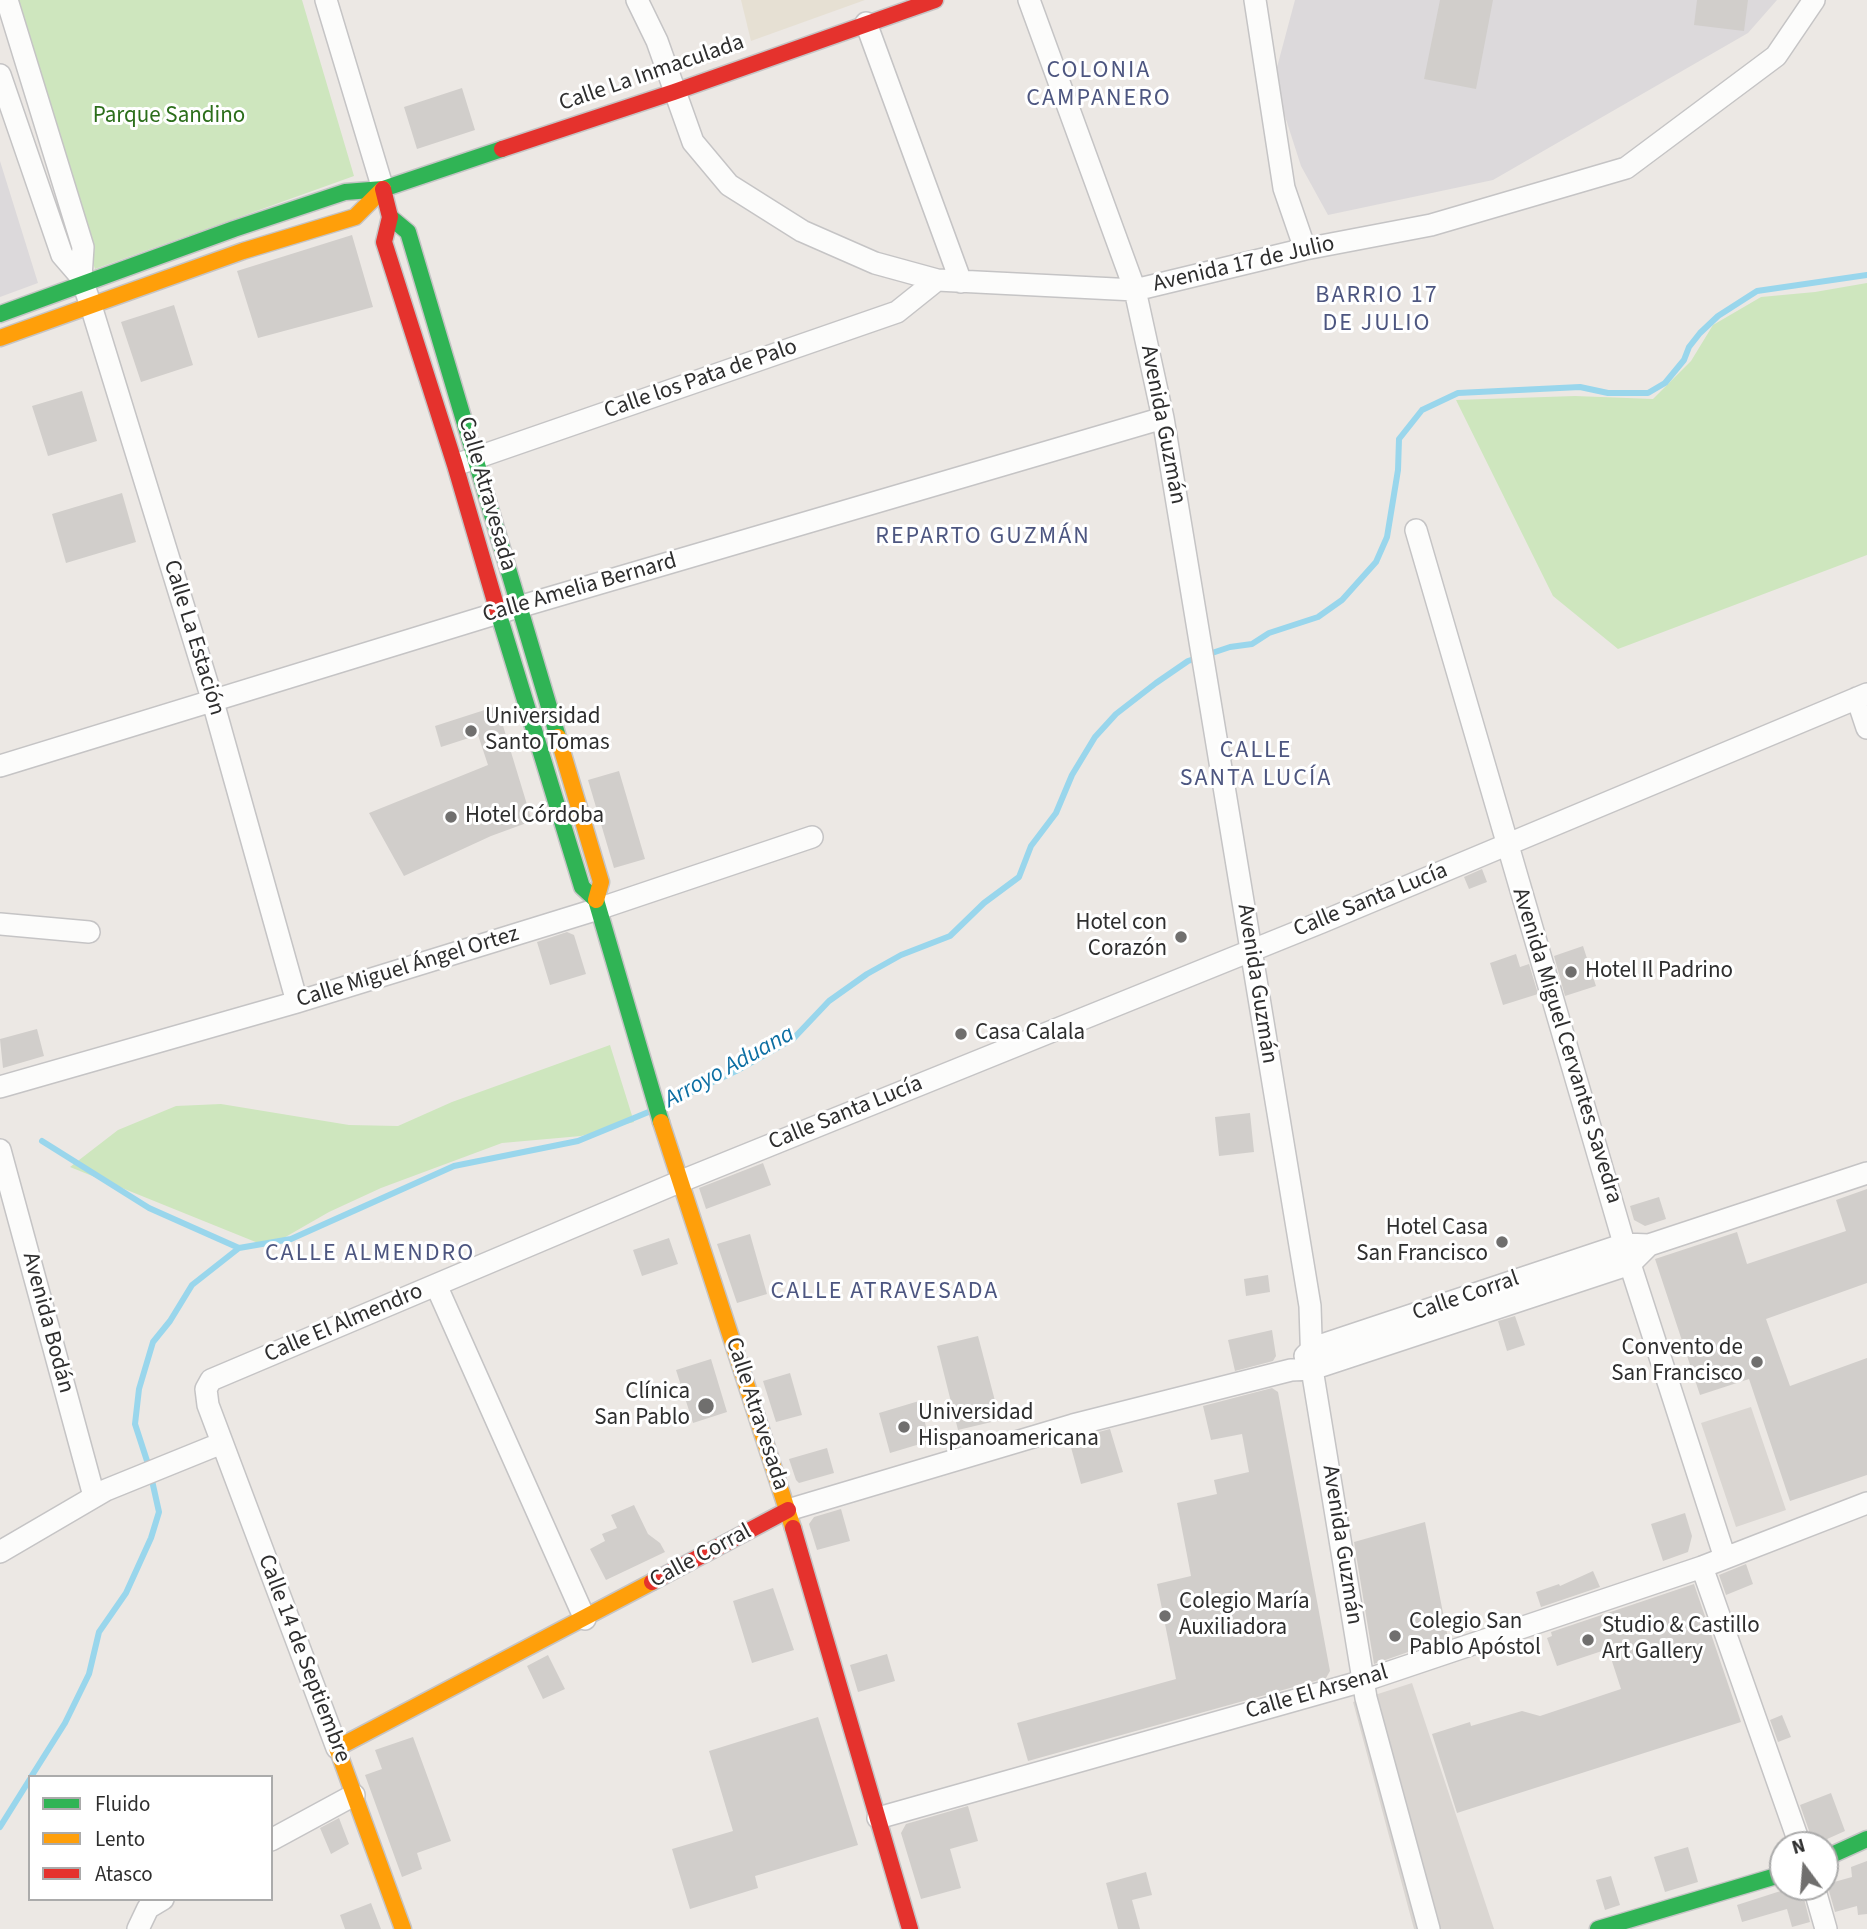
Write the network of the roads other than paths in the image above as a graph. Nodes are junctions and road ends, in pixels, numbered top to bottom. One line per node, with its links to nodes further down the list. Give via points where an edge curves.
1 (7, 0): 16 (street, Calle La Estación, via 83,247)
2 (326, 0): 11 (street, Calle Atravesada)
3 (637, 0): 10 (street, Avenida 17 de Julio)
4 (935, 0): 8 (street, Calle La Inmaculada)
5 (1029, 0): 19 (street, Avenida Guzmán)
6 (1255, 0): 14 (street, via 1284,188)
7 (1814, 0): 14 (street, Avenida 17 de Julio, via 1776,56 1626,168 1431,225)
8 (866, 23): 10 (street, Calle La Inmaculada); 18 (street)
9 (0, 75): 16 (street, Calle La Estación, via 62,255)
10 (674, 92): 11 (street, Calle La Inmaculada); 17 (street, Avenida 17 de Julio, via 693,142 729,185 802,230 875,263)
11 (383, 189): 12 (street, Calle Atravesada); 13 (street, Calle La Inmaculada, via 345,192); 15 (street, Calle La Inmaculada, via 355,217)
12 (390, 217): 22 (street, Calle Atravesada, via 408,232); 23 (street, Calle Atravesada, via 384,242)
13 (234, 229): 15 (street); 16 (street, Calle La Inmaculada)
14 (1305, 249): 19 (street, Avenida 17 de Julio)
15 (243, 251): 20 (street, Calle La Inmaculada)
16 (82, 280): 20 (street, Calle La Estación); 21 (street, Calle La Inmaculada)
17 (937, 280): 18 (street, Avenida 17 de Julio); 26 (street, Calle los Pata de Palo, via 897,312)
18 (961, 282): 19 (street, Avenida 17 de Julio)
19 (1135, 290): 25 (street, Avenida Guzmán)
20 (91, 306): 24 (street, Calle La Inmaculada); 32 (street, Calle La Estación)
21 (0, 314)
22 (438, 331): 23 (street); 26 (street, Calle Atravesada)
23 (414, 337): 27 (street, Calle Atravesada)
24 (0, 338)
25 (1163, 418): 29 (street, Calle Amelia Bernard); 42 (street, Avenida Guzmán)
26 (476, 458): 27 (street, Calle los Pata de Palo); 29 (street, Calle Atravesada)
27 (455, 465): 30 (street, Calle Atravesada)
28 (1416, 530): 38 (street, Avenida Miguel Cervantes Savedra)
29 (519, 607): 30 (street, Calle Amelia Bernard); 34 (street, Calle Atravesada)
30 (498, 613): 32 (street, Calle Amelia Bernard); 35 (street, Calle Atravesada)
31 (1862, 696): 33 (street); 38 (street, Calle Santa Lucía)
32 (213, 702): 36 (street, Calle Amelia Bernard); 43 (street, Calle La Estación)
33 (1867, 727)
34 (564, 757): 35 (street); 39 (street, Calle Atravesada, via 601,882)
35 (544, 764): 39 (street, Calle Atravesada, via 582,887)
36 (0, 766)
37 (812, 837): 39 (street, Calle Miguel Ángel Ortez)
38 (1506, 844): 42 (street, Calle Santa Lucía); 48 (street, Avenida Miguel Cervantes Savedra)
39 (597, 904): 43 (street, Calle Miguel Ángel Ortez); 47 (street, Calle Atravesada)
40 (0, 924): 41 (street)
41 (89, 932)
42 (1251, 950): 47 (street, Calle Santa Lucía); 50 (street, Avenida Guzmán, via 1310,1306)
43 (297, 1002): 44 (street, Calle Miguel Ángel Ortez)
44 (0, 1087)
45 (0, 1150): 53 (street, Avenida Bodán)
46 (1867, 1173): 48 (street, Calle Corral)
47 (679, 1182): 49 (street, Calle El Almendro); 55 (street, Calle Atravesada)
48 (1628, 1254): 50 (street, Calle Corral); 57 (street, Avenida Miguel Cervantes Savedra)
49 (436, 1286): 51 (street, Calle El Almendro, via 211,1380); 59 (street)
50 (1313, 1359): 55 (street, Calle Corral, via 1291,1370 1073,1425); 60 (street, Avenida Guzmán)
51 (206, 1389): 52 (street, Calle 14 de Septiembre)
52 (222, 1443): 53 (street); 61 (street, Calle 14 de Septiembre)
53 (100, 1493): 56 (street)
54 (1867, 1503): 57 (street, Calle El Arsenal)
55 (788, 1510): 59 (street, Calle Corral); 63 (street, Calle Atravesada)
56 (0, 1552)
57 (1725, 1558): 58 (street, Calle El Arsenal)
58 (1702, 1567): 60 (street, Calle El Arsenal); 64 (street)
59 (585, 1619): 61 (street, Calle Corral)
60 (1363, 1681): 63 (street, Calle El Arsenal); 75 (street, Avenida Guzmán)
61 (337, 1748): 62 (street, Calle 14 de Septiembre)
62 (354, 1795): 65 (street); 73 (street, Calle 14 de Septiembre)
63 (878, 1818): 74 (street, Calle Atravesada)
64 (1795, 1831)
65 (273, 1839)
66 (1867, 1839): 67 (street)
67 (1839, 1852)
68 (1769, 1878): 76 (street)
69 (1818, 1901): 77 (street)
70 (155, 1903): 71 (street); 72 (street)
71 (138, 1929)
72 (153, 1929)
73 (403, 1929)
74 (910, 1929)
75 (1429, 1929)
76 (1598, 1929)
77 (1826, 1929)

